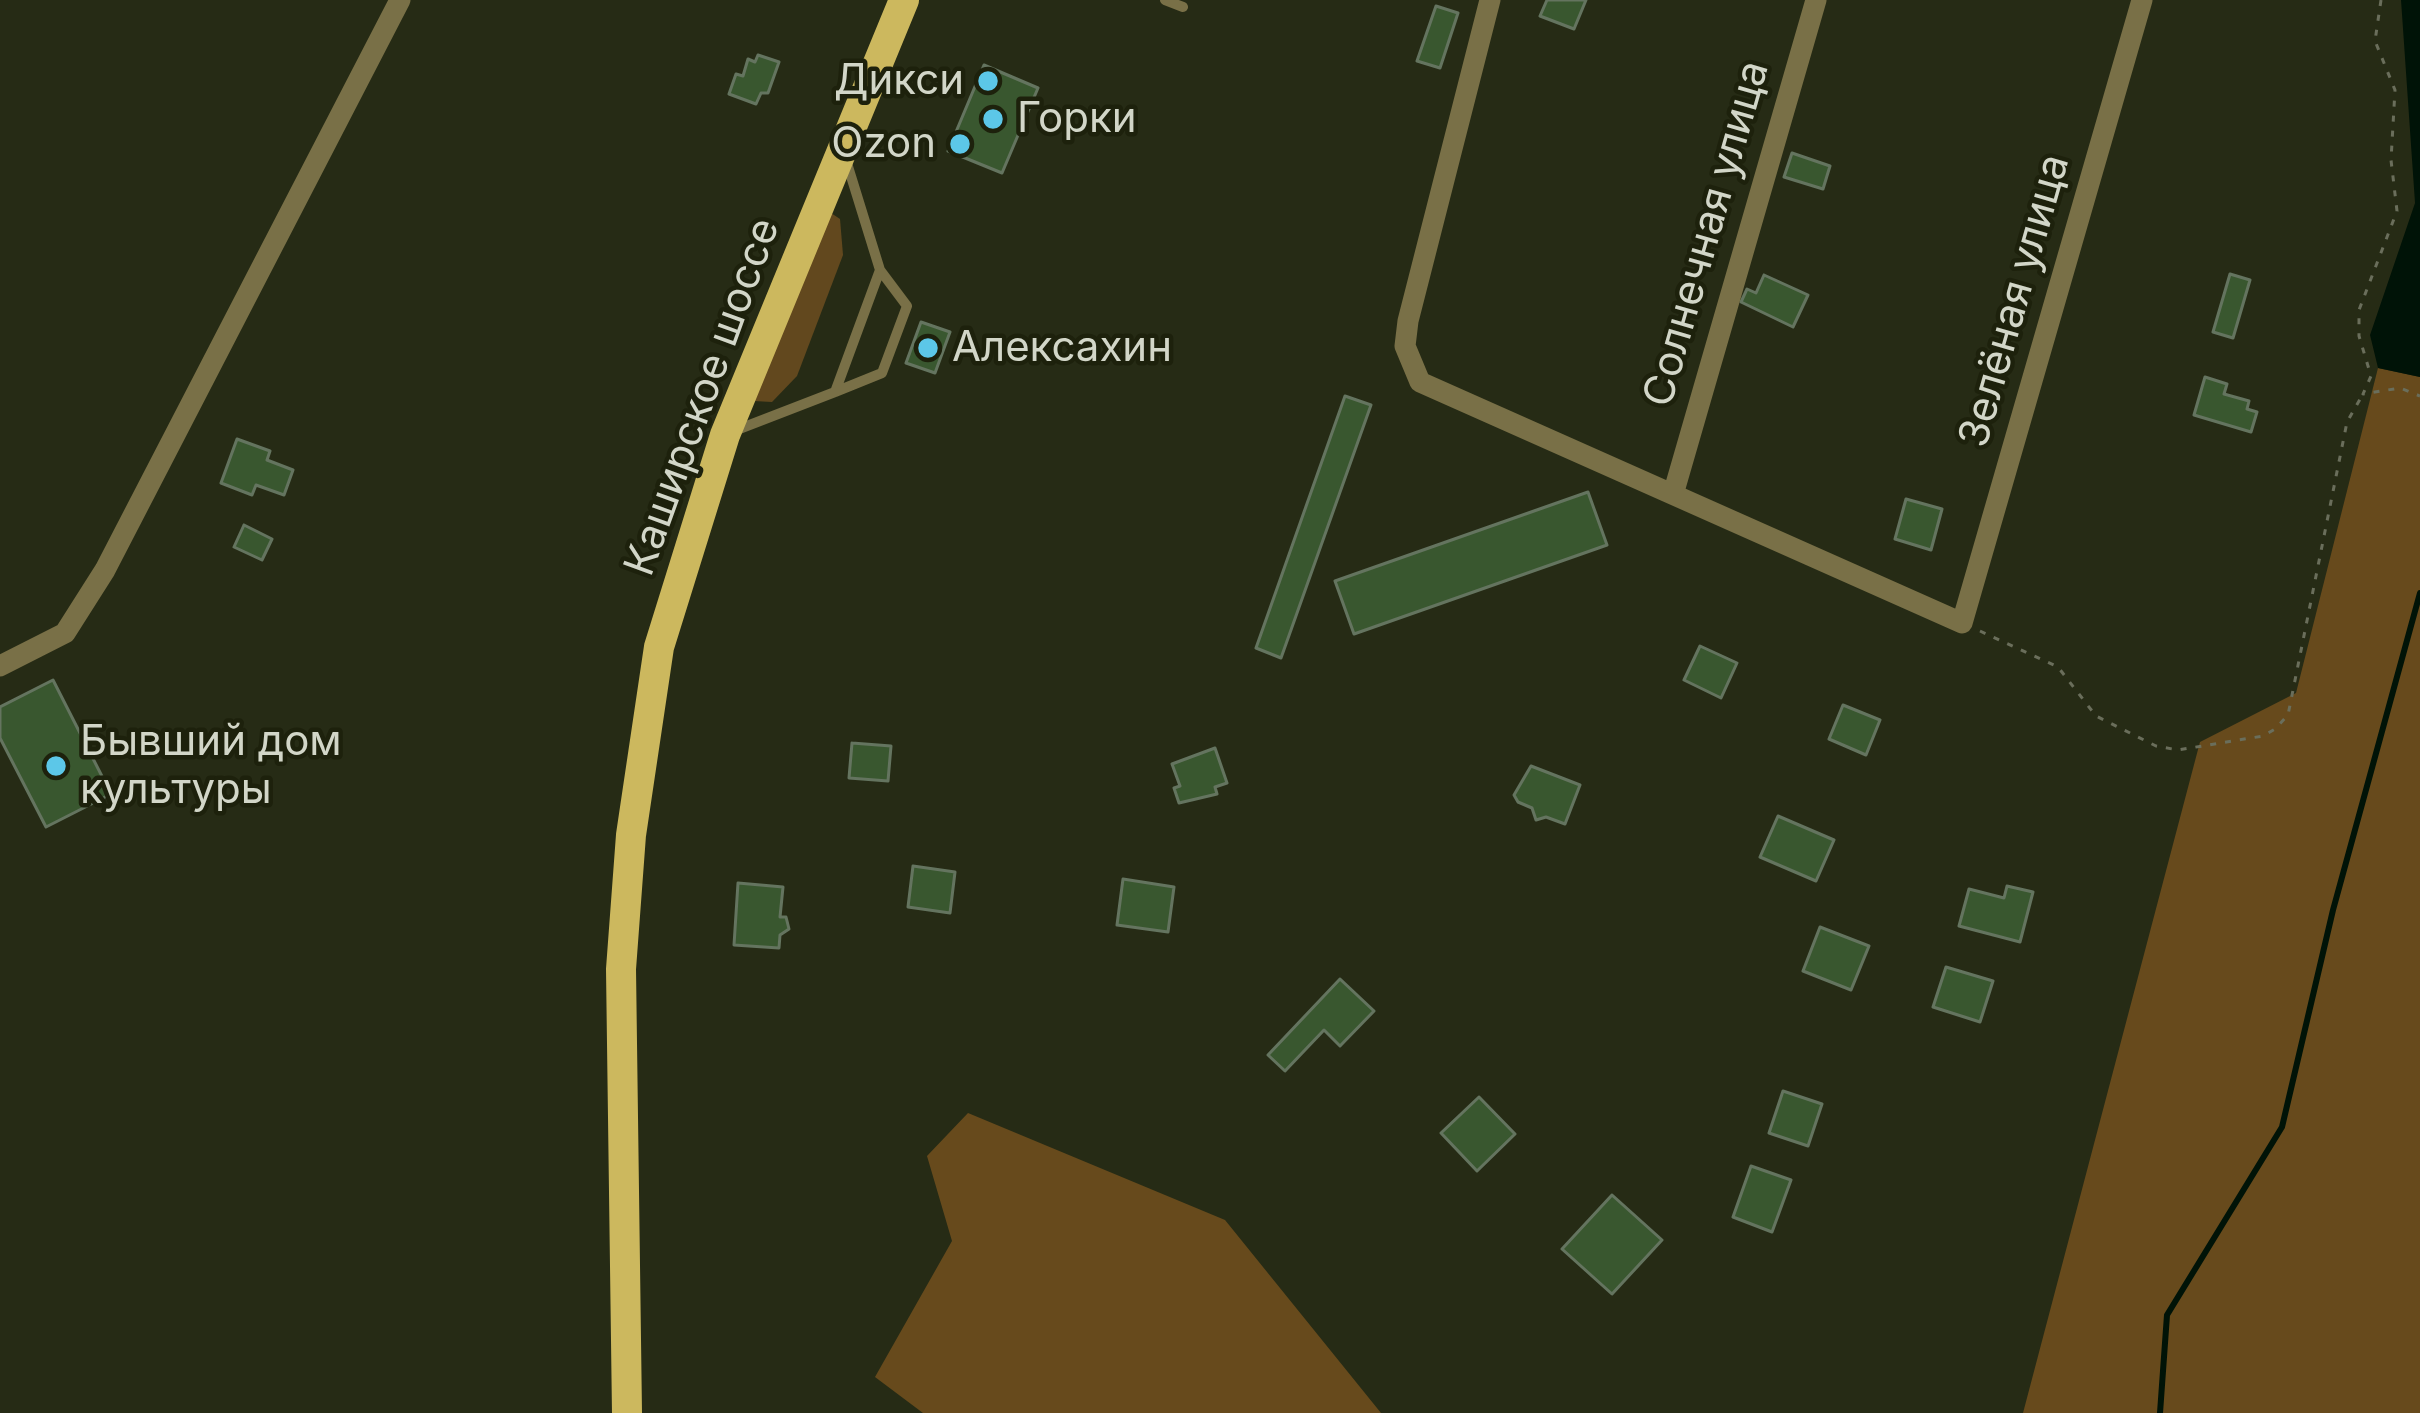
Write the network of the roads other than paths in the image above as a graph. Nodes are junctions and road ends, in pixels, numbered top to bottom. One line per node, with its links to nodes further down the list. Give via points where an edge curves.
1 (400, 0): 13 (street, via 105,570 65,633)
2 (904, 0): 8 (main road, Каширское шоссе)
3 (1166, 0): 7 (lane)
4 (1490, 0): 12 (street, via 1405,346 1420,382)
5 (1816, 0): 12 (street, Солнечная улица)
6 (2142, 0): 12 (street, Зелёная улица, via 1962,622)
7 (1183, 7)
8 (842, 150): 9 (lane); 11 (main road, Каширское шоссе)
9 (880, 270): 10 (lane); 10 (lane, via 907,305 882,373)
10 (835, 392): 11 (lane)
11 (725, 435): 14 (main road, Каширское шоссе, via 659,647 631,835 621,969)
12 (1673, 490)
13 (0, 666)
14 (627, 1413)

